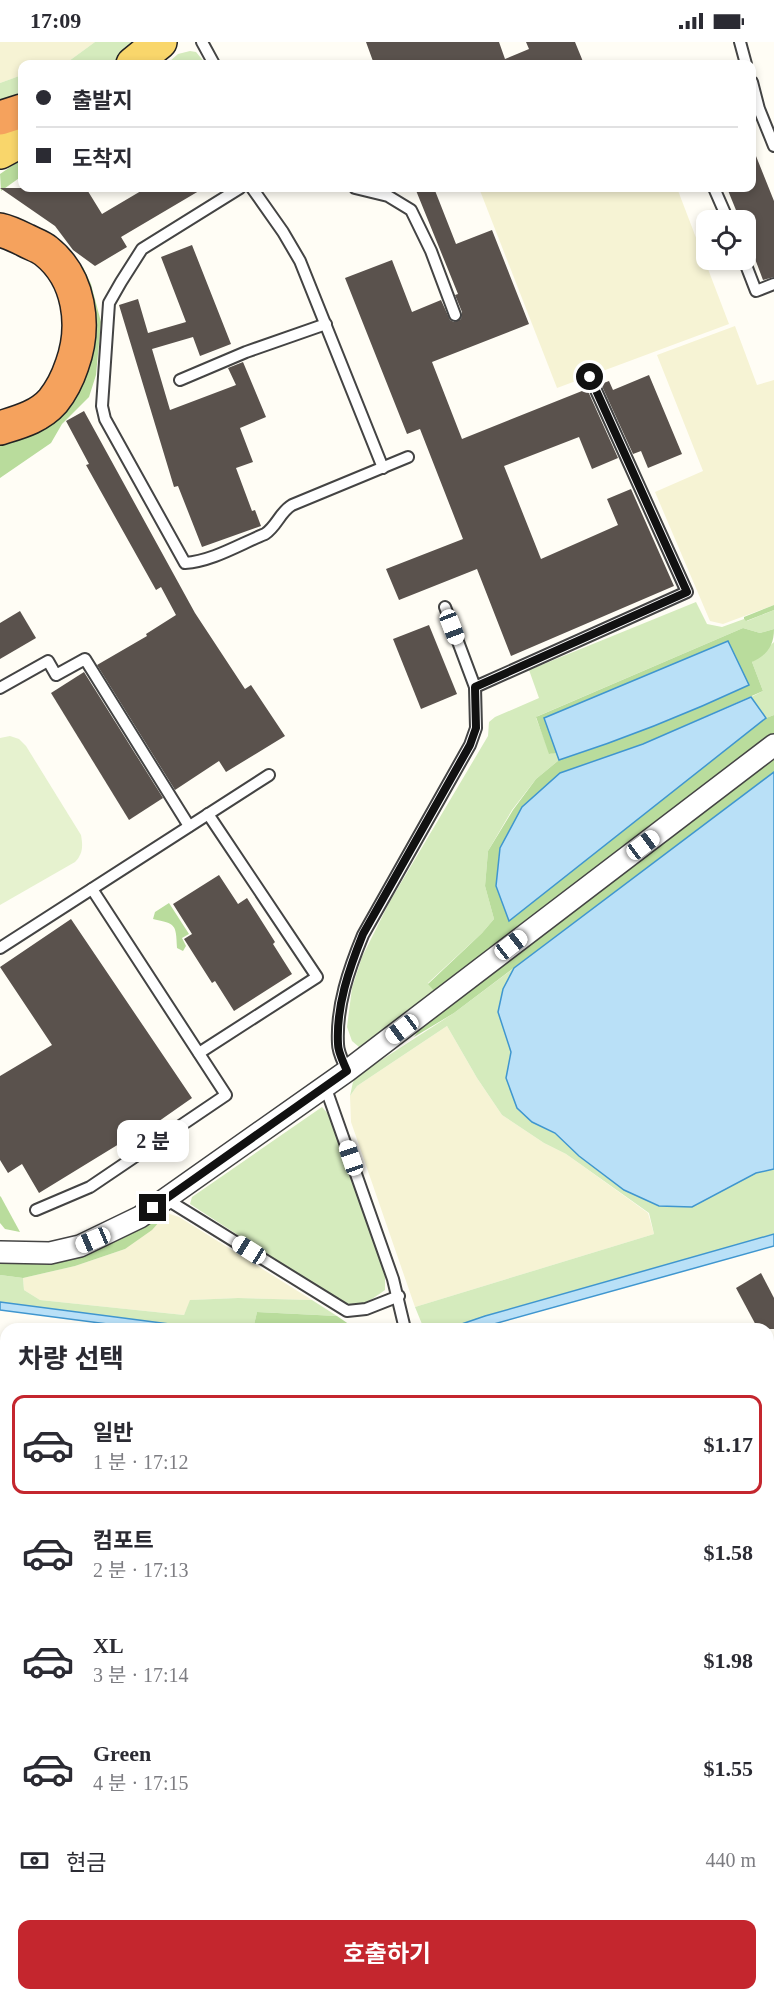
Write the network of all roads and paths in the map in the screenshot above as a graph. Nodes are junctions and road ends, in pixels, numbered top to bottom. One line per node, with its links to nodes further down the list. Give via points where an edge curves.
1 (160, 42): 4 (main road)
2 (202, 42): 5 (lane)
3 (740, 42): 6 (lane)
4 (138, 60)
5 (212, 60)
6 (745, 60)
7 (756, 97): 11 (lane)
8 (18, 112): 9 (highway)
9 (0, 118)
10 (18, 142): 12 (main road)
11 (774, 146)
12 (0, 152)
13 (234, 192): 27 (lane, via 142,249 121,282 110,303 102,406 105,419 185,563 207,559 265,534 292,505)
14 (255, 192): 22 (lane, via 300,261)
15 (374, 192): 21 (lane, via 388,195 411,210)
16 (716, 192): 17 (lane)
17 (724, 210)
18 (0, 230): 25 (highway, via 46,250 63,270 73,289 80,334 68,377 52,402 33,417)
19 (748, 270): 20 (lane, via 756,291)
20 (774, 284)
21 (455, 315)
22 (326, 324): 24 (lane); 27 (lane)
23 (590, 377): 29 (lane, via 687,592)
24 (180, 380)
25 (0, 428)
26 (408, 457): 27 (lane)
27 (383, 468)
28 (445, 607): 29 (lane)
29 (475, 687): 38 (lane, via 476,728 470,745 363,934 349,968 338,1046)
30 (0, 688): 34 (lane, via 48,661 56,675 85,659)
31 (774, 745): 38 (street)
32 (269, 775): 33 (lane)
33 (208, 814): 34 (lane); 37 (lane, via 317,977)
34 (189, 826): 35 (lane)
35 (92, 889): 36 (lane); 37 (lane)
36 (0, 948)
37 (199, 1053): 41 (lane, via 226,1095 90,1187)
38 (347, 1071): 39 (street)
39 (325, 1086): 40 (street); 43 (lane)
40 (166, 1199): 42 (street, via 140,1217 80,1245 50,1252); 43 (lane, via 347,1311 366,1309)
41 (36, 1210)
42 (0, 1252)
43 (399, 1296): 44 (lane)
44 (404, 1323)

